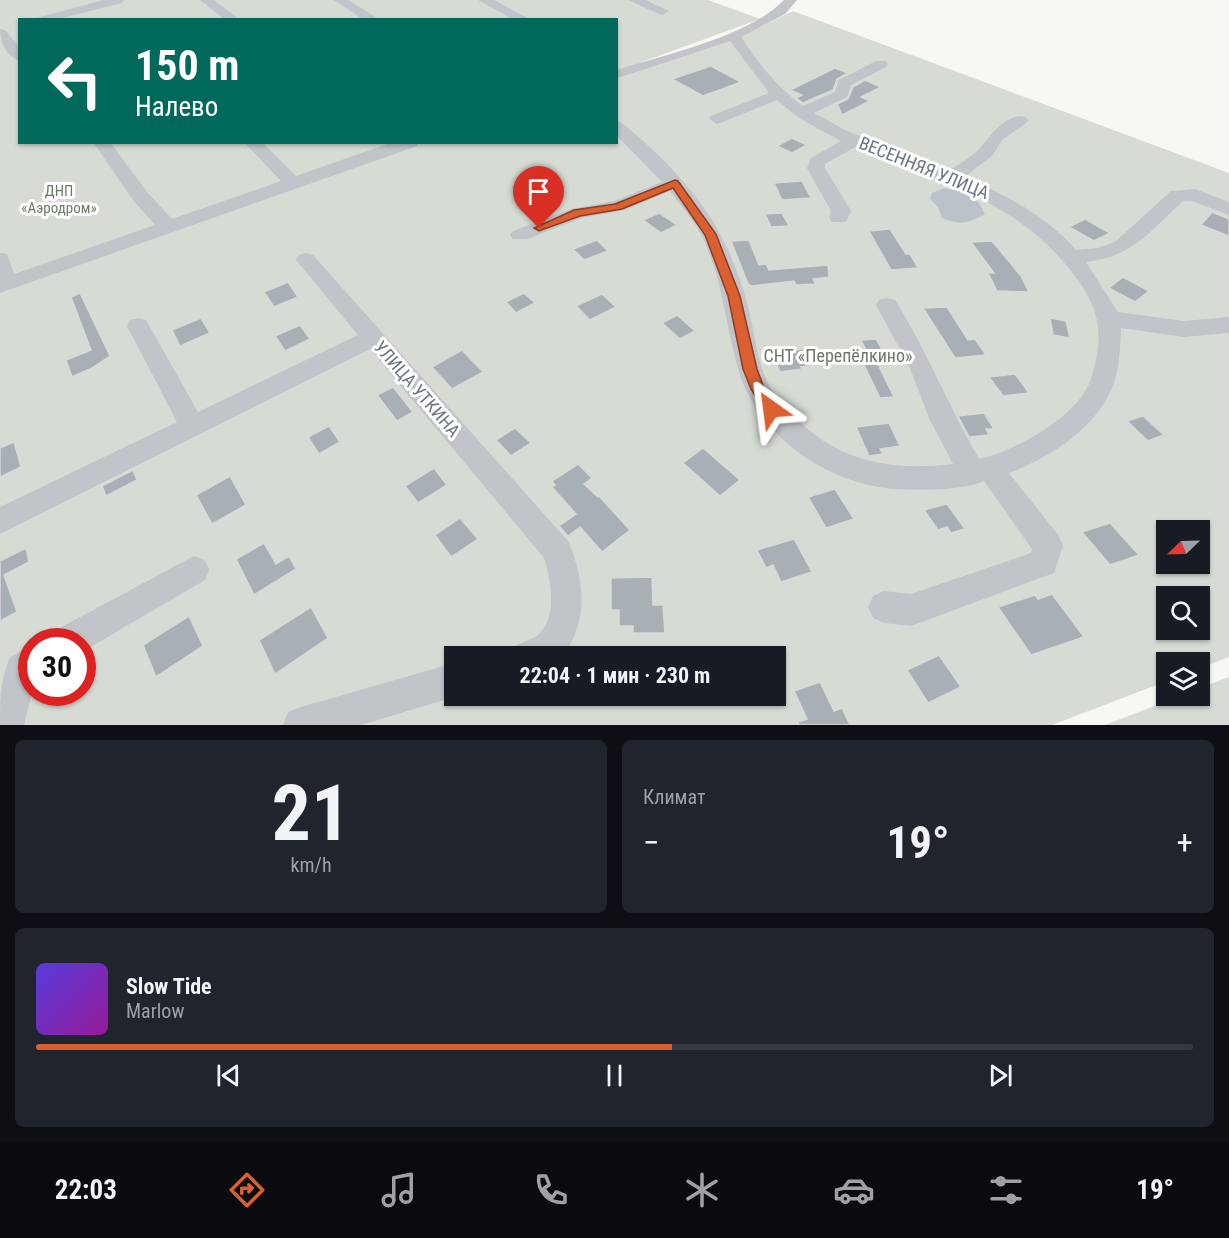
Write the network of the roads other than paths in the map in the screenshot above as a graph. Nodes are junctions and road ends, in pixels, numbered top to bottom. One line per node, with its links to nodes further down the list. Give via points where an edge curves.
1 (118, 0): 7 (street)
2 (206, 0): 9 (street)
3 (340, 0): 11 (street)
4 (484, 0): 12 (street)
5 (634, 0): 8 (street)
6 (791, 0): 14 (street, via 765,22)
7 (101, 5): 10 (street)
8 (663, 11)
9 (230, 17)
10 (45, 18)
11 (371, 18)
12 (521, 18)
13 (3, 29): 15 (street)
14 (733, 35): 18 (street); 20 (street, ВЕСЕННЯЯ УЛИЦА, via 758,72)
15 (18, 54)
16 (618, 64): 18 (street)
17 (881, 64): 21 (street, via 844,83 842,94)
18 (632, 70): 19 (street)
19 (618, 74)
20 (780, 94): 21 (street, ВЕСЕННЯЯ УЛИЦА); 22 (street)
21 (802, 113): 25 (street, ВЕСЕННЯЯ УЛИЦА)
22 (717, 118)
23 (1020, 120): 29 (street)
24 (618, 128): 31 (street, via 645,149)
25 (854, 140): 29 (street, ВЕСЕННЯЯ УЛИЦА); 33 (street, via 818,162 816,168 841,211)
26 (102, 144): 34 (street)
27 (254, 144): 30 (street)
28 (406, 144): 30 (street)
29 (952, 177): 36 (street, ВЕСЕННЯЯ УЛИЦА, via 1004,201 1041,227)
30 (293, 183): 34 (street)
31 (675, 183): 35 (street, via 618,206 578,213); 46 (street, via 711,234 734,296 758,389 796,437 824,458 858,472 893,479)
32 (1229, 209): 36 (street, via 1195,195 1178,195 1122,246 1100,254)
33 (839, 218)
34 (168, 227): 39 (street)
35 (520, 235)
36 (1072, 257): 41 (street, ВЕСЕННЯЯ УЛИЦА)
37 (0, 259): 39 (street)
38 (306, 260): 44 (street)
39 (3, 285)
40 (887, 305): 46 (street, via 921,366 942,418)
41 (1110, 318): 42 (street, via 1176,329); 46 (street, via 1108,354 1098,392 1072,422 1030,454)
42 (1229, 325)
43 (138, 326): 45 (street)
44 (373, 337): 45 (street, УЛИЦА УТКИНА); 51 (street, УЛИЦА УТКИНА, via 557,551 565,573 565,623)
45 (192, 425): 47 (street, УЛИЦА УТКИНА)
46 (982, 472): 49 (street, via 1048,546 1043,563 911,610)
47 (0, 521)
48 (194, 570): 50 (street)
49 (884, 607)
50 (92, 628)
51 (549, 646)
52 (18, 683): 54 (street)
53 (444, 683): 55 (street)
54 (6, 725)
55 (301, 725)

